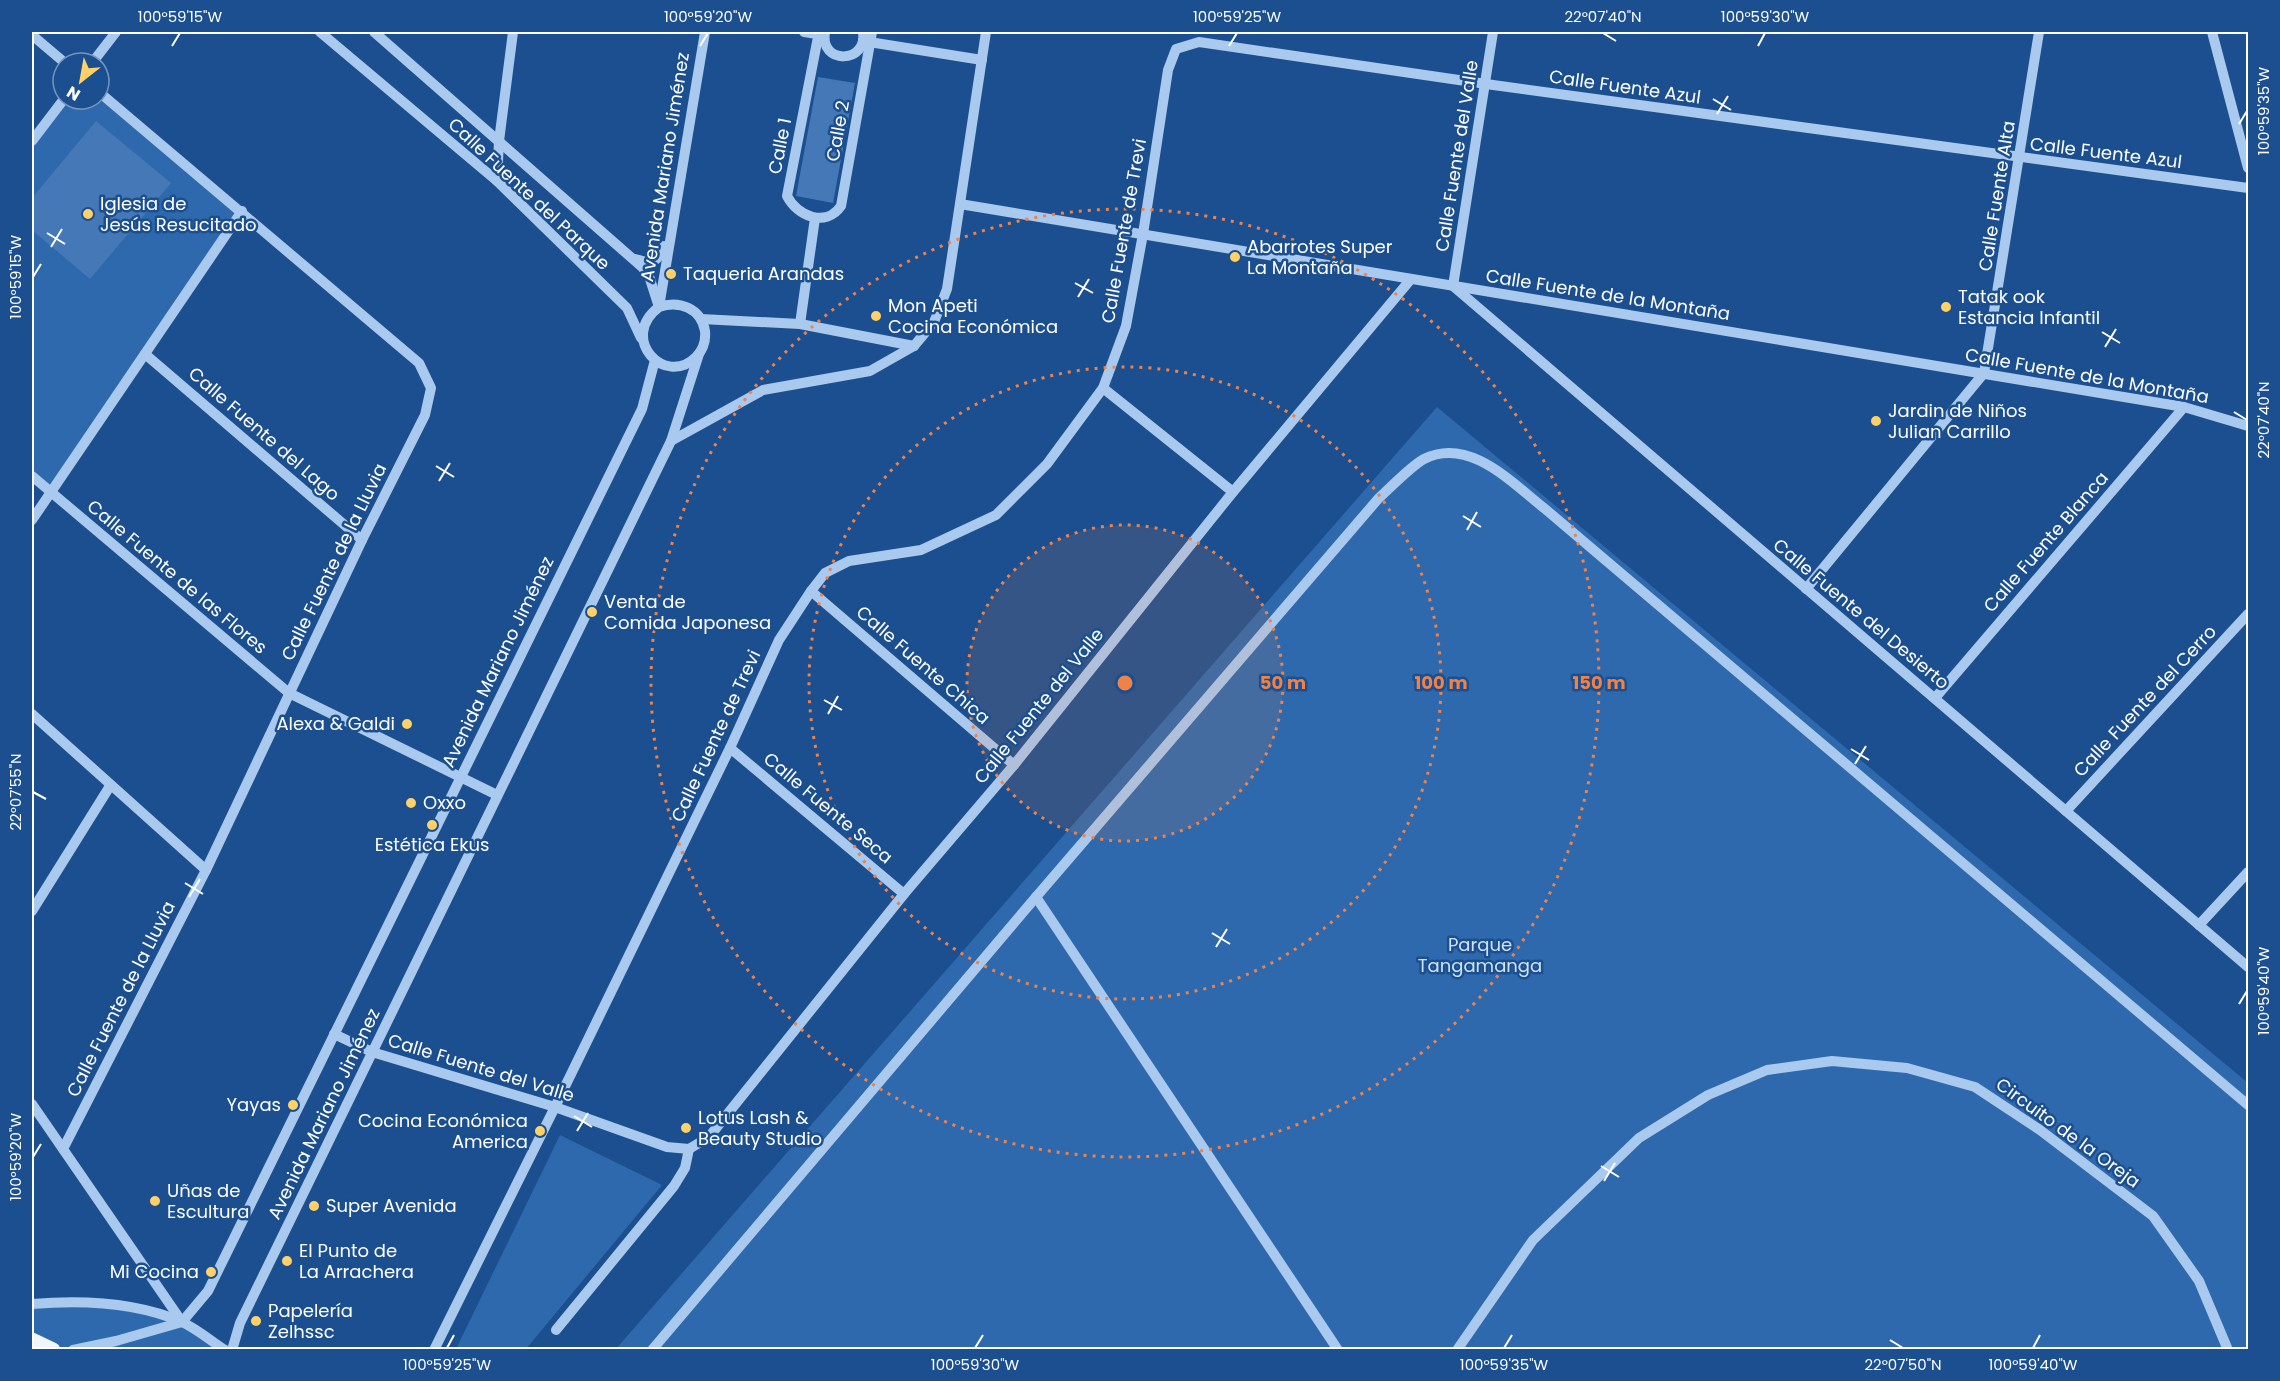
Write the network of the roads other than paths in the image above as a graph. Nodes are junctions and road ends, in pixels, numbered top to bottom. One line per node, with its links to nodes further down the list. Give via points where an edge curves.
1 (116, 32): 16 (street)
2 (320, 32): 25 (street, Calle Fuente del Parque)
3 (374, 32): 22 (street, Calle Fuente del Parque)
4 (513, 32): 22 (street)
5 (705, 32): 30 (street, Avenida Mariano Jiménez)
6 (804, 32): 11 (street)
7 (986, 32): 17 (street)
8 (1493, 32): 18 (street, Calle Fuente del Valle)
9 (2039, 32): 23 (street, Calle Fuente Alta)
10 (2212, 32): 24 (street)
11 (821, 33): 13 (street, via 827,48 837,56 850,56); 29 (street, Calle 1, via 787,196 800,213)
12 (32, 35): 15 (street)
13 (867, 37): 17 (street); 29 (street, Calle 2, via 841,206 827,217)
14 (1176, 49): 18 (street, Calle Fuente Azul, via 1199,42); 31 (street, Calle Fuente de Trevi, via 1168,70)
15 (51, 51)
16 (101, 51)
17 (981, 60): 27 (street)
18 (1486, 84): 23 (street, Calle Fuente Azul); 34 (street, Calle Fuente del Valle)
19 (111, 102): 28 (street, Calle Fuente de la Lluvia)
20 (55, 111): 21 (street)
21 (32, 141)
22 (499, 141): 25 (street); 32 (street, Calle Fuente del Parque)
23 (2020, 158): 26 (street, Calle Fuente Azul); 43 (street, Calle Fuente Alta)
24 (2248, 168)
25 (497, 181): 38 (street, Calle Fuente del Parque, via 627,309)
26 (2248, 188)
27 (960, 204): 31 (street, Calle Fuente de la Montaña); 39 (street, via 946,289 934,322)
28 (242, 212): 40 (street); 52 (street, Calle Fuente de la Lluvia, via 419,363 431,388 425,414)
29 (815, 218): 37 (street)
30 (671, 228): 32 (street, via 660,257 649,263); 35 (street, Avenida Mariano Jiménez)
31 (1143, 234): 33 (street, Calle Fuente de la Montaña); 44 (street, Calle Fuente de Trevi, via 1125,326)
32 (632, 258): 35 (street, Calle Fuente del Parque, via 649,276)
33 (1411, 279): 34 (street, Calle Fuente de la Montaña); 50 (street, Calle Fuente del Valle)
34 (1453, 286): 43 (street, Calle Fuente de la Montaña); 53 (street, Calle Fuente del Desierto)
35 (659, 307): 36 (street, Avenida Mariano Jiménez, via 677,304 694,311); 38 (street, Avenida Mariano Jiménez, via 643,328)
36 (701, 319): 37 (street); 41 (street, Avenida Mariano Jiménez, via 705,337)
37 (800, 324): 39 (street)
38 (644, 346): 42 (street)
39 (914, 346): 47 (street, via 870,371 763,390)
40 (145, 354): 49 (street); 52 (street, Calle Fuente del Lago)
41 (699, 354): 42 (street, via 683,365); 47 (street, Avenida Mariano Jiménez)
42 (655, 360): 61 (street, Avenida Mariano Jiménez, via 642,409)
43 (1984, 373): 45 (street, Calle Fuente de la Montaña); 53 (street, Calle Fuente Alta)
44 (1103, 388): 50 (street); 54 (street, Calle Fuente de Trevi, via 1047,464 996,514 921,550 849,561 825,573)
45 (2184, 407): 46 (street, Calle Fuente de la Montaña); 57 (street, Calle Fuente Blanca)
46 (2248, 426)
47 (671, 441): 63 (street, Avenida Mariano Jiménez)
48 (32, 476): 49 (street, Calle Fuente de las Flores)
49 (51, 492): 51 (street); 56 (street, Calle Fuente de las Flores)
50 (1233, 492): 60 (street, Calle Fuente del Valle)
51 (32, 520)
52 (362, 540): 56 (street, Calle Fuente de la Lluvia)
53 (1806, 589): 57 (street, Calle Fuente del Desierto)
54 (811, 591): 59 (street, Calle Fuente de Trevi, via 779,640); 60 (street, Calle Fuente Chica)
55 (2248, 614): 64 (street, Calle Fuente del Cerro)
56 (289, 693): 61 (street, Calle Fuente de las Flores); 65 (street, Calle Fuente de la Lluvia)
57 (1935, 698): 64 (street, Calle Fuente del Desierto)
58 (32, 714): 62 (street)
59 (730, 748): 67 (street, Calle Fuente Seca); 76 (street, Calle Fuente de Trevi)
60 (1014, 765): 67 (street, Calle Fuente del Valle)
61 (459, 776): 63 (street, Calle Fuente de las Flores); 72 (street, Avenida Mariano Jiménez)
62 (110, 786): 65 (street); 69 (street)
63 (497, 795): 73 (street, Avenida Mariano Jiménez)
64 (2066, 811): 70 (street, Calle Fuente del Desierto)
65 (206, 870): 77 (street, Calle Fuente de la Lluvia)
66 (2248, 872): 70 (street)
67 (904, 894): 78 (street, Calle Fuente del Valle, via 709,1137)
68 (1036, 897): 75 (street, via 1378,499 1424,459 1452,452 1486,463 1544,508); 88 (street); 89 (street)
69 (32, 911)
70 (2199, 925): 71 (street, Calle Fuente del Desierto)
71 (2248, 967)
72 (334, 1034): 73 (street, Calle Fuente del Valle); 80 (street, Avenida Mariano Jiménez, via 208,1291)
73 (372, 1052): 76 (street, Calle Fuente del Valle); 86 (street, Avenida Mariano Jiménez, via 240,1323)
74 (32, 1104): 77 (street)
75 (2248, 1105)
76 (555, 1107): 78 (street, Calle Fuente del Valle, via 667,1147); 87 (street, Calle Fuente de Trevi)
77 (63, 1149): 80 (street)
78 (689, 1149): 81 (street, via 685,1168 674,1186)
79 (32, 1304): 80 (street, via 70,1302 132,1308)
80 (182, 1322): 84 (street); 85 (street)
81 (556, 1330)
82 (32, 1340): 83 (main road)
83 (53, 1350)
84 (73, 1350)
85 (225, 1350)
86 (232, 1350)
87 (434, 1350)
88 (652, 1350)
89 (1338, 1350)
90 (1457, 1350): 91 (street, Circuito de la Oreja, via 1533,1240 1639,1138 1708,1095 1767,1070 1832,1061 1907,1068 1975,1087 2040,1130 2153,1216 2199,1281)
91 (2228, 1350)

